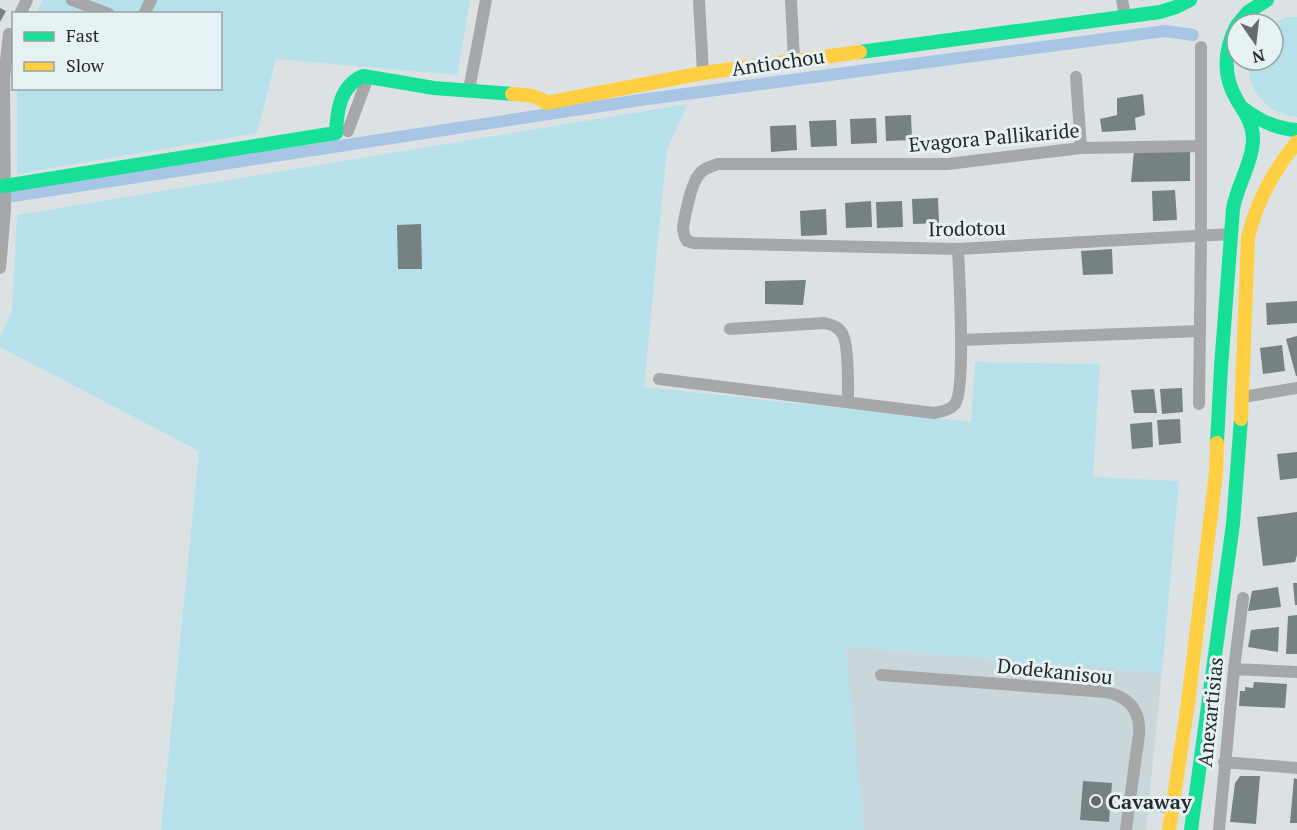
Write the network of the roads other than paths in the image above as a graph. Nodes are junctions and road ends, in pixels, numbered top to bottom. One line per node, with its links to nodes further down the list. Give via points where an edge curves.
1 (72, 0): 9 (street)
2 (486, 0): 18 (street)
3 (699, 0): 16 (street)
4 (790, 0): 14 (street)
5 (1122, 0): 10 (street)
6 (1190, 0): 10 (main road, Antiochou, via 1166,10)
7 (1267, 0): 8 (main road)
8 (1251, 6)
9 (104, 12)
10 (1125, 16): 14 (main road, Antiochou)
11 (11, 30): 13 (street); 24 (street, via 4,78)
12 (1201, 47): 22 (street)
13 (0, 53)
14 (794, 60): 16 (main road, Antiochou)
15 (1227, 72): 19 (main road, via 1233,94)
16 (703, 73): 18 (main road, Antiochou, via 546,103 528,95)
17 (1076, 77): 23 (street)
18 (469, 90): 24 (main road, Antiochou, via 363,76 353,80 346,90 340,106 342,132)
19 (1244, 109): 20 (main road, via 1276,128); 25 (main road, via 1253,140 1235,197)
20 (1297, 130)
21 (1297, 142): 35 (main road, via 1270,177 1250,226)
22 (1201, 146): 23 (street, Evagora Pallikaride); 26 (street)
23 (1081, 148): 27 (street, Evagora Pallikaride, via 948,164 718,164 705,168 698,176 683,227 687,241)
24 (4, 189): 29 (street)
25 (1231, 234): 26 (street, Irodotou); 45 (main road, via 1216,473)
26 (1202, 237): 28 (street, Irodotou); 31 (street)
27 (703, 244): 28 (street, Irodotou)
28 (958, 249): 32 (street)
29 (0, 268)
30 (730, 329): 36 (street, via 834,325 845,340)
31 (1200, 331): 32 (street); 37 (street)
32 (961, 340): 36 (street, via 958,399 948,410 934,413)
33 (659, 379): 36 (street)
34 (1297, 388): 35 (street)
35 (1243, 397): 48 (main road, via 1233,524)
36 (848, 402)
37 (1199, 404)
38 (1243, 598): 39 (street, Anexartisias)
39 (1234, 669): 40 (street); 42 (street, Anexartisias)
40 (1297, 672)
41 (881, 675): 44 (street, Dodekanisou, via 1119,696 1133,708 1138,721)
42 (1224, 762): 43 (street); 49 (street, Anexartisias)
43 (1297, 768)
44 (1131, 801): 45 (street); 46 (street, Dodekanisou)
45 (1172, 808): 47 (main road)
46 (1126, 830)
47 (1169, 830)
48 (1191, 830)
49 (1219, 830)

